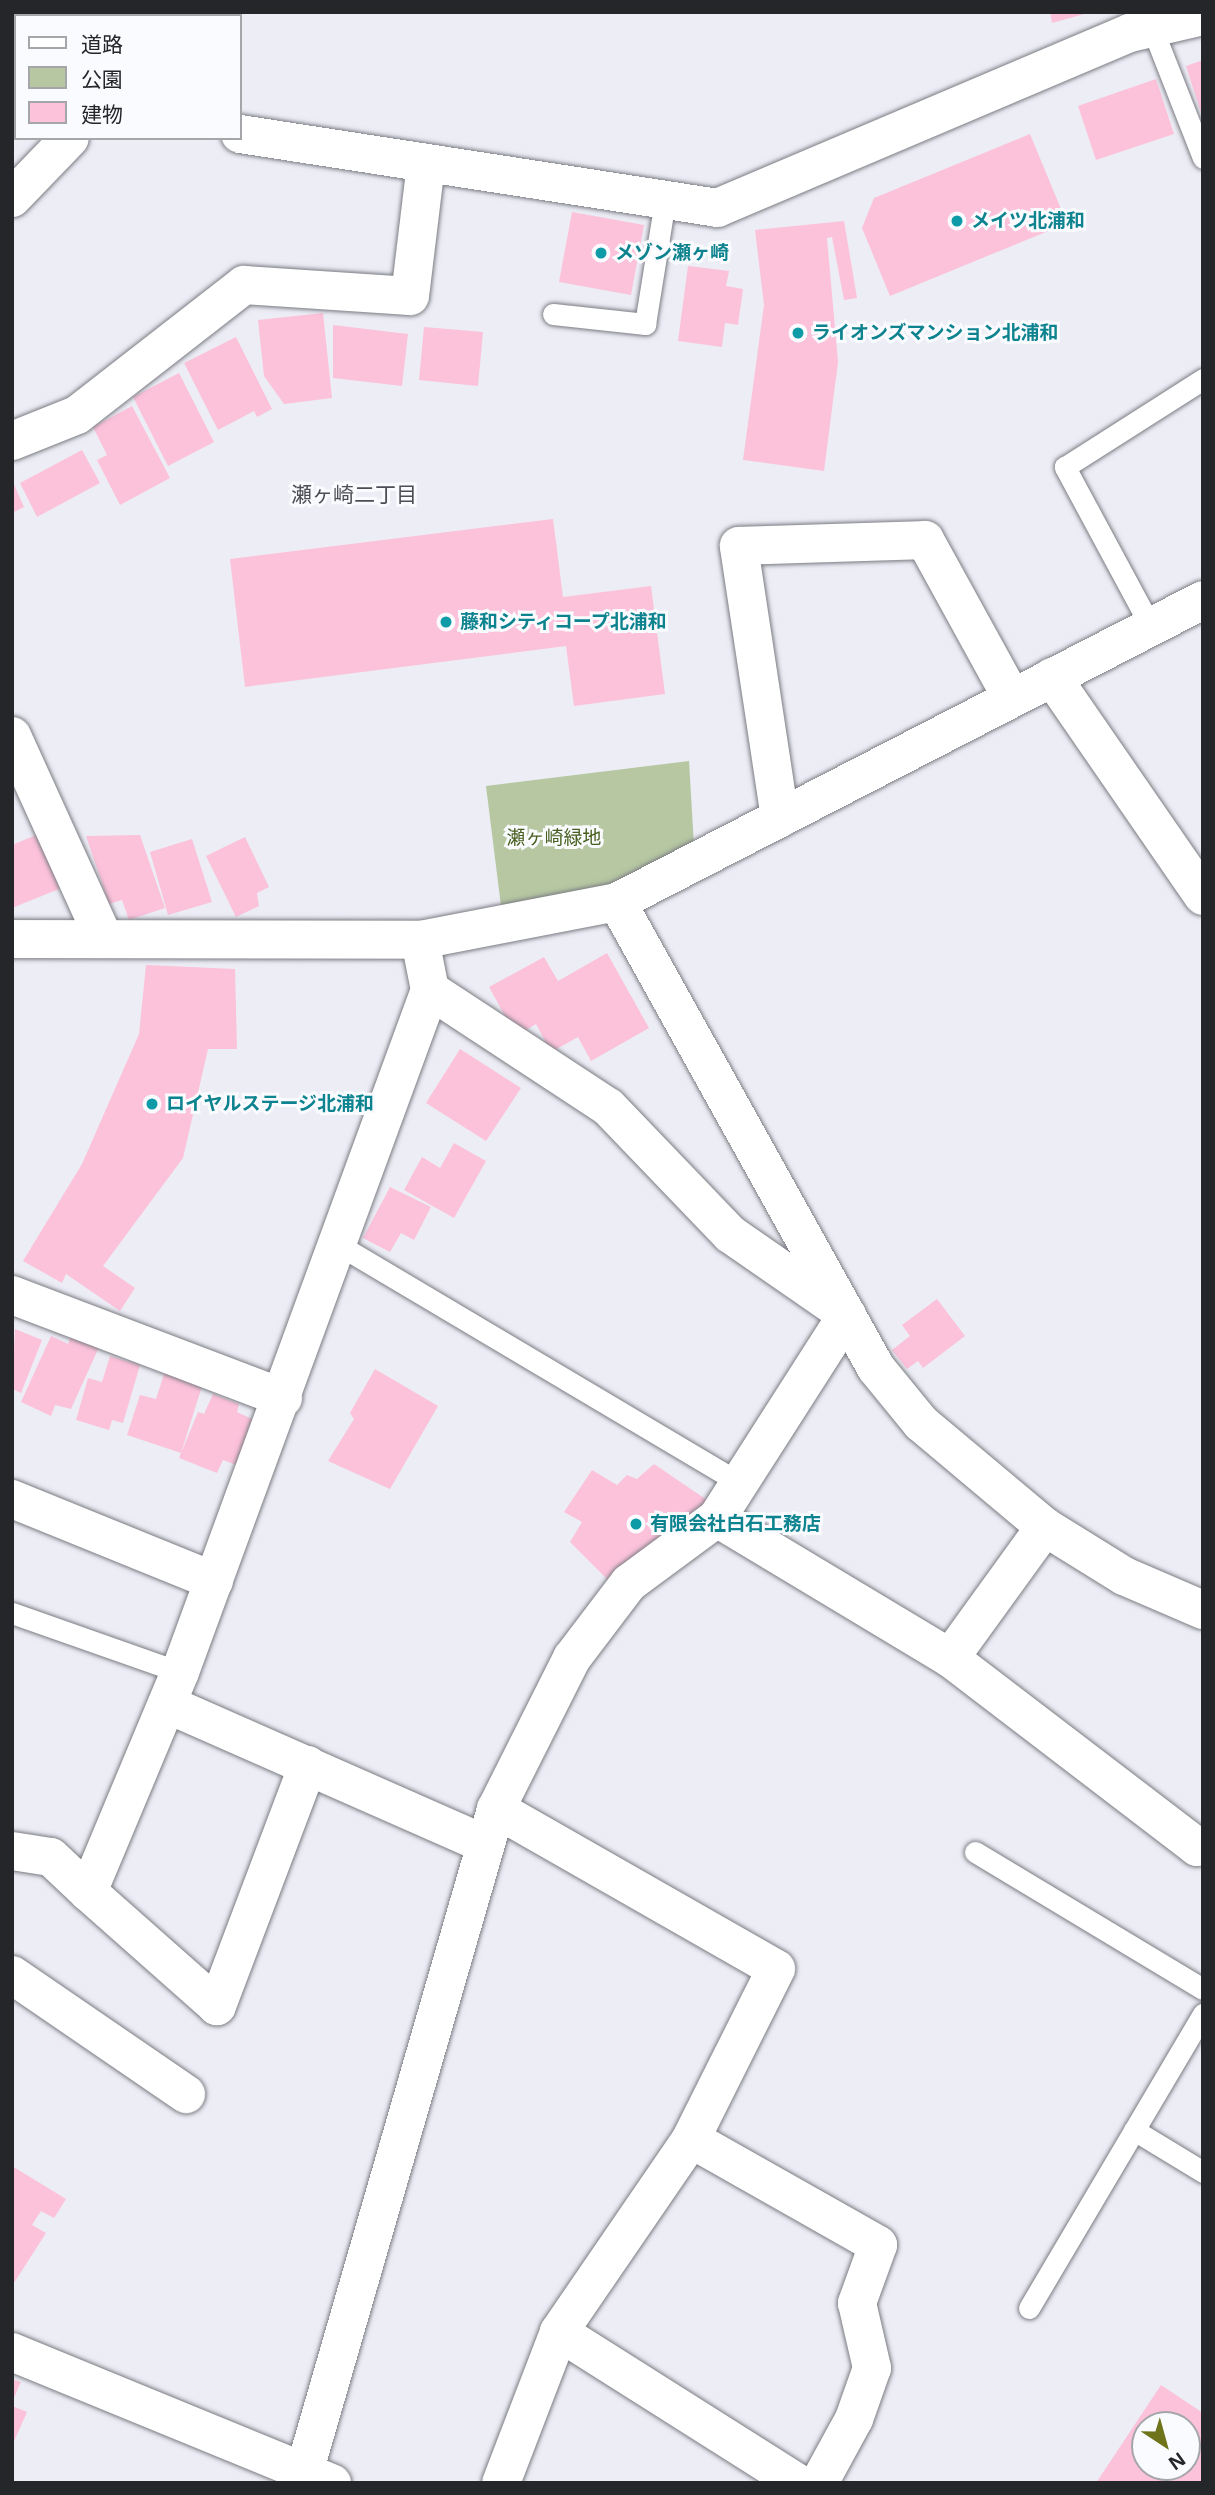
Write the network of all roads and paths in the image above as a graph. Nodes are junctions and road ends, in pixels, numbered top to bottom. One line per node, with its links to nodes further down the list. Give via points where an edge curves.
1 (1203, 16): 2 (street)
2 (1149, 20): 5 (lane); 8 (street, via 717,208)
3 (242, 134): 6 (street)
4 (68, 140): 7 (street)
5 (1203, 158)
6 (426, 163): 8 (street); 11 (street, via 410,296 244,285 77,415)
7 (12, 198)
8 (665, 201): 9 (lane, via 645,324)
9 (553, 314)
10 (1203, 379): 13 (lane, via 1065,467)
11 (12, 441)
12 (1203, 600): 13 (street)
13 (1151, 627): 14 (street)
14 (1052, 677): 15 (street); 18 (street)
15 (1012, 698): 17 (street); 17 (street, via 925,540 739,546)
16 (12, 736): 20 (street)
17 (780, 818): 19 (street)
18 (1203, 896)
19 (617, 902): 22 (street); 26 (street)
20 (103, 937): 21 (street); 22 (street)
21 (12, 939)
22 (420, 940): 23 (street)
23 (430, 990): 24 (street); 26 (street, via 608,1107 730,1234)
24 (338, 1245): 27 (street); 28 (lane)
25 (12, 1295): 27 (street)
26 (847, 1315): 28 (street); 31 (street, via 876,1367 920,1423)
27 (283, 1398): 32 (street)
28 (740, 1483): 30 (street)
29 (12, 1499): 32 (street)
30 (718, 1518): 35 (street); 38 (street, via 629,1583 572,1658)
31 (1045, 1527): 33 (street, via 1124,1576); 35 (street)
32 (214, 1581): 36 (street)
33 (1203, 1610)
34 (12, 1613): 36 (lane)
35 (950, 1658): 39 (street, via 1197,1847)
36 (173, 1688): 37 (street); 42 (street)
37 (308, 1765): 38 (street); 42 (street, via 216,2006)
38 (491, 1826): 48 (street, via 776,1969); 53 (street)
39 (1203, 1846)
40 (12, 1851): 42 (street, via 51,1857)
41 (975, 1852): 44 (lane)
42 (88, 1892)
43 (12, 1975): 46 (street)
44 (1203, 1989)
45 (1203, 2014): 47 (lane)
46 (186, 2094)
47 (1134, 2130): 49 (lane); 50 (lane)
48 (691, 2139): 51 (street); 56 (street, via 878,2245 857,2302 872,2368 854,2419)
49 (1203, 2172)
50 (1029, 2308)
51 (559, 2332): 54 (street); 55 (street)
52 (12, 2352): 53 (street)
53 (312, 2479)
54 (501, 2483)
55 (798, 2483)
56 (819, 2483)

